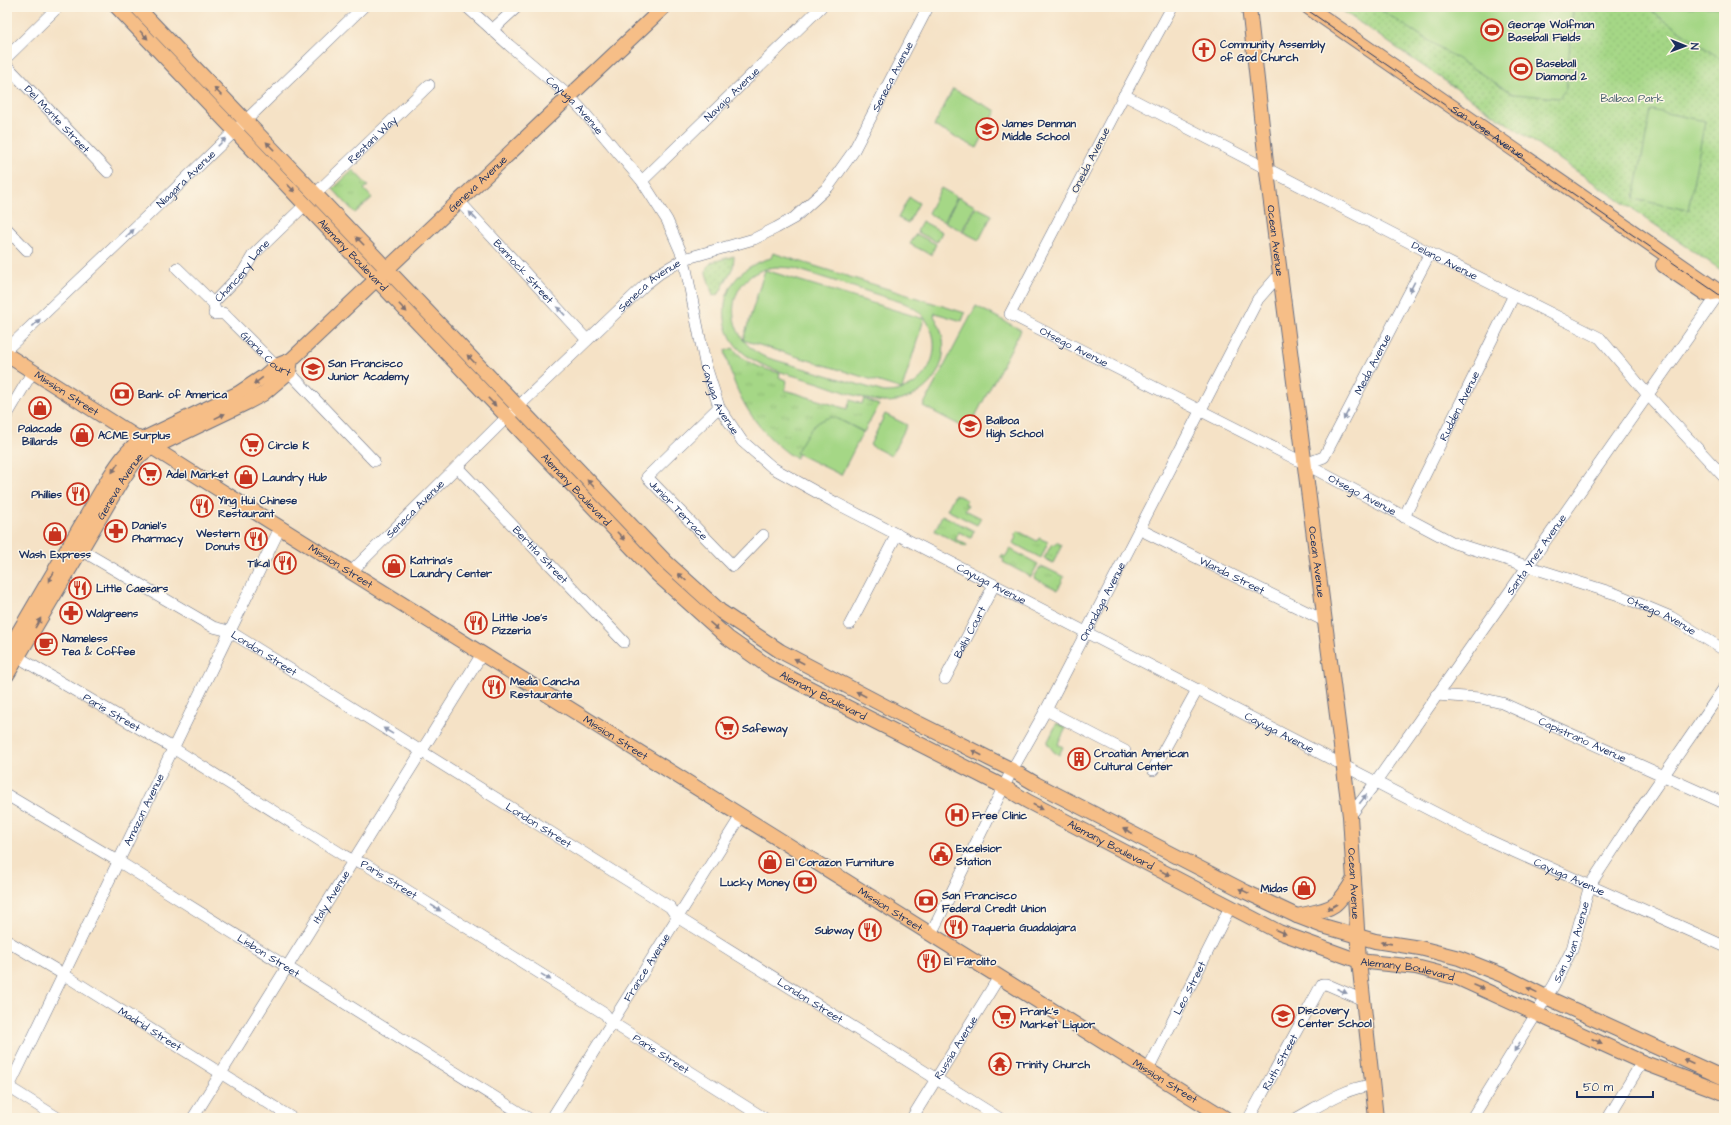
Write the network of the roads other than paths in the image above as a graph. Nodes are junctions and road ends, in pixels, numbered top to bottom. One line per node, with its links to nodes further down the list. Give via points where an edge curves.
1 (58, 7): 16 (street)
2 (118, 7): 22 (main road, Alemany Boulevard, one-way to 22)
3 (137, 7): 21 (main road, Alemany Boulevard, one-way to 3)
4 (363, 7): 21 (street, Niagara Avenue)
5 (467, 7): 14 (street, Cayuga Avenue)
6 (517, 7): 14 (street)
7 (664, 7): 20 (main road, Geneva Avenue)
8 (821, 7): 25 (street, Navajo Avenue)
9 (928, 7): 31 (street, Seneca Avenue, via 853,152 828,187 794,218 754,239)
10 (1172, 7): 19 (street, Oneida Avenue)
11 (1249, 7): 23 (main road, Ocean Avenue)
12 (1308, 7): 15 (main road, San Jose Avenue)
13 (1325, 7): 15 (main road, San Jose Avenue, via 1370,40)
14 (492, 30): 20 (street, Cayuga Avenue)
15 (1378, 56): 36 (main road, San Jose Avenue)
16 (7, 57)
17 (7, 66): 24 (street, Del Monte Street)
18 (429, 85): 26 (street, Restani Way)
19 (1124, 95): 23 (street, Delano Avenue); 39 (street, Oneida Avenue)
20 (569, 96): 25 (street, Cayuga Avenue); 27 (main road, Geneva Avenue)
21 (245, 120): 22 (street, Niagara Avenue); 26 (main road, Alemany Boulevard, one-way to 21)
22 (235, 130): 26 (main road, Alemany Boulevard, one-way to 26); 41 (street, Niagara Avenue, one-way to 22)
23 (1267, 168): 30 (street, Delano Avenue); 34 (main road, Ocean Avenue)
24 (108, 172)
25 (642, 181): 31 (street, Cayuga Avenue, via 667,220)
26 (310, 199): 33 (main road, Alemany Boulevard, one-way to 26); 35 (main road, Alemany Boulevard); 38 (street, Chancery Lane, via 253,255 243,272)
27 (460, 202): 33 (main road, Geneva Avenue); 40 (street, Bannock Street, one-way to 27)
28 (7, 229): 29 (street)
29 (27, 250)
30 (1430, 253): 37 (street, Delano Avenue); 55 (street, Meda Avenue, one-way to 55, via 1324,457)
31 (684, 259): 40 (street, Seneca Avenue, via 646,284); 48 (street, Cayuga Avenue, via 705,363)
32 (177, 268): 38 (street, Chancery Lane)
33 (387, 269): 35 (main road, Geneva Avenue); 47 (main road, Alemany Boulevard, one-way to 33)
34 (1280, 274): 49 (street, Onondaga Avenue, via 1258,299); 55 (main road, Ocean Avenue)
35 (376, 279): 44 (main road, Geneva Avenue); 51 (main road, Alemany Boulevard, one-way to 51)
36 (1723, 293): 46 (street, Santa Ynez Avenue)
37 (1514, 295): 46 (street, Delano Avenue, via 1600,338); 58 (street, Rudden Avenue)
38 (213, 303): 43 (street, Gloria Court, via 214,314 223,313)
39 (1010, 314): 49 (street, Otsego Avenue)
40 (588, 340): 47 (street, Seneca Avenue)
41 (7, 349)
42 (7, 355): 45 (main road, Mission Street)
43 (276, 366): 44 (main road, Geneva Avenue); 52 (main road, Geneva Avenue, one-way to 52, via 239,393)
44 (290, 366): 53 (main road, Geneva Avenue, one-way to 44, via 262,394); 54 (street, Gloria Court)
45 (33, 372): 50 (street); 52 (main road, Mission Street)
46 (1647, 394): 57 (street, Delano Avenue); 64 (street, Santa Ynez Avenue)
47 (518, 407): 51 (street, Seneca Avenue); 85 (main road, Alemany Boulevard, one-way to 47, via 780,651 720,612 667,563)
48 (719, 407): 61 (street, Cayuga Avenue, via 742,440 773,468); 62 (street, Junior Terrace, via 647,477 732,566)
49 (1200, 412): 55 (street, Otsego Avenue); 60 (street, Onondaga Avenue)
50 (7, 415)
51 (507, 417): 56 (street, Seneca Avenue); 89 (main road, Alemany Boulevard, one-way to 89, via 657,574 728,638 772,669)
52 (141, 440): 53 (main road, Mission Street); 63 (main road, Geneva Avenue, one-way to 63, via 119,462)
53 (154, 447): 59 (main road, Mission Street); 63 (main road, Geneva Avenue, via 138,458 129,469)
54 (374, 461)
55 (1305, 464): 58 (street, Otsego Avenue); 67 (main road, Ocean Avenue)
56 (457, 467): 65 (street, Seneca Avenue); 71 (street, Bertita Street)
57 (1724, 477)
58 (1404, 517): 64 (street, Otsego Avenue, via 1454,543)
59 (280, 528): 65 (main road, Mission Street); 69 (street, Amazon Avenue)
60 (1139, 529): 67 (street, Wanda Street); 70 (street, Onondaga Avenue)
61 (897, 534): 66 (street, Cayuga Avenue); 68 (street)
62 (764, 535)
63 (76, 546): 69 (street, London Street, via 213,627); 73 (main road, Geneva Avenue)
64 (1526, 566): 72 (street, Otsego Avenue, via 1605,590 1671,617); 79 (street, Santa Ynez Avenue)
65 (351, 572): 74 (main road, Mission Street)
66 (994, 585): 70 (street, Cayuga Avenue); 76 (street, Balhi Court)
67 (1325, 621): 84 (main road, Ocean Avenue)
68 (850, 624)
69 (229, 631): 81 (street, Amazon Avenue); 83 (street, London Street, one-way to 69)
70 (1086, 632): 78 (street, Cayuga Avenue); 80 (street, Onondaga Avenue)
71 (624, 642)
72 (1724, 650)
73 (10, 652): 75 (main road, Geneva Avenue); 81 (street, Paris Street)
74 (482, 654): 83 (street, Italy Avenue); 92 (main road, Mission Street)
75 (7, 675)
76 (945, 679)
77 (1724, 688): 87 (street, San Juan Avenue)
78 (1197, 690): 84 (street, Cayuga Avenue); 86 (street)
79 (1436, 695): 87 (street, Capistrano Avenue, via 1480,698 1502,703); 88 (street, Santa Ynez Avenue)
80 (1046, 710): 82 (street); 85 (street, Onondaga Avenue)
81 (173, 748): 94 (street, Amazon Avenue); 95 (street, Paris Street)
82 (1125, 750)
83 (421, 752): 95 (street, Italy Avenue); 100 (street, London Street, via 670,907)
84 (1343, 764): 88 (street, Cayuga Avenue); 93 (main road, Ocean Avenue)
85 (1012, 770): 89 (street, Onondaga Avenue); 99 (main road, Alemany Boulevard, one-way to 85)
86 (1153, 770)
87 (1664, 776): 91 (street, Capistrano Avenue); 97 (street, San Juan Avenue)
88 (1376, 782): 93 (street, Santa Ynez Avenue, one-way to 88); 97 (street, Cayuga Avenue, via 1486,839)
89 (1004, 787): 98 (main road, Alemany Boulevard, one-way to 98, via 1026,801); 101 (street, Onondaga Avenue)
90 (7, 795): 94 (street, Lisbon Street)
91 (1724, 803)
92 (741, 816): 100 (street, France Avenue); 101 (main road, Mission Street)
93 (1350, 816): 96 (main road, Ocean Avenue)
94 (118, 861): 106 (street, Lisbon Street); 107 (street, Amazon Avenue)
95 (354, 861): 106 (street, Italy Avenue); 112 (street, Paris Street, one-way to 112, via 365,864 605,1014)
96 (1354, 879): 99 (main road, one-way to 99, via 1336,905); 102 (main road, Ocean Avenue)
97 (1590, 885): 104 (street, Cayuga Avenue); 109 (street, San Juan Avenue, via 1572,949)
98 (1230, 907): 105 (main road, Alemany Boulevard, one-way to 105, via 1280,932); 114 (street, Leo Street)
99 (1297, 916): 102 (main road, Alemany Boulevard)
100 (677, 917): 112 (street, France Avenue); 117 (street, London Street)
101 (931, 934): 108 (main road, Mission Street)
102 (1358, 936): 105 (main road, Ocean Avenue); 109 (main road, Alemany Boulevard, one-way to 102, via 1502,975 1459,958)
103 (7, 941): 107 (street, Madrid Street)
104 (1724, 946)
105 (1359, 961): 110 (main road, Ocean Avenue); 111 (main road, Alemany Boulevard, one-way to 111, via 1416,967 1458,978)
106 (287, 967): 115 (street, Italy Avenue); 124 (street, Lisbon Street)
107 (63, 974): 115 (street, Madrid Street); 119 (street, Amazon Avenue)
108 (999, 977): 114 (main road, Mission Street); 117 (street, Russia Avenue)
109 (1548, 998): 111 (street, San Juan Avenue); 116 (main road, Alemany Boulevard, one-way to 109)
110 (1363, 1000): 118 (main road, Ocean Avenue); 130 (street, Ruth Street, one-way to 110, via 1322,984)
111 (1537, 1014): 113 (main road, Alemany Boulevard, one-way to 113); 133 (street, San Juan Avenue, one-way to 133)
112 (611, 1022): 125 (street, France Avenue); 126 (street, Paris Street)
113 (1642, 1062): 120 (main road, Alemany Boulevard); 134 (street)
114 (1148, 1070): 129 (main road, Mission Street)
115 (221, 1074): 122 (street, Italy Avenue); 123 (street, Madrid Street)
116 (1724, 1078)
117 (937, 1079): 127 (street, Russia Avenue); 128 (street, London Street)
118 (1372, 1085): 131 (street, via 1359,1086); 132 (main road, Ocean Avenue)
119 (8, 1088): 121 (street)
120 (1724, 1093)
121 (58, 1118)
122 (193, 1118)
123 (292, 1118)
124 (528, 1118)
125 (552, 1118)
126 (764, 1118)
127 (912, 1118)
128 (999, 1118)
129 (1225, 1118)
130 (1249, 1118)
131 (1297, 1118)
132 (1376, 1118)
133 (1472, 1118)
134 (1608, 1118)

